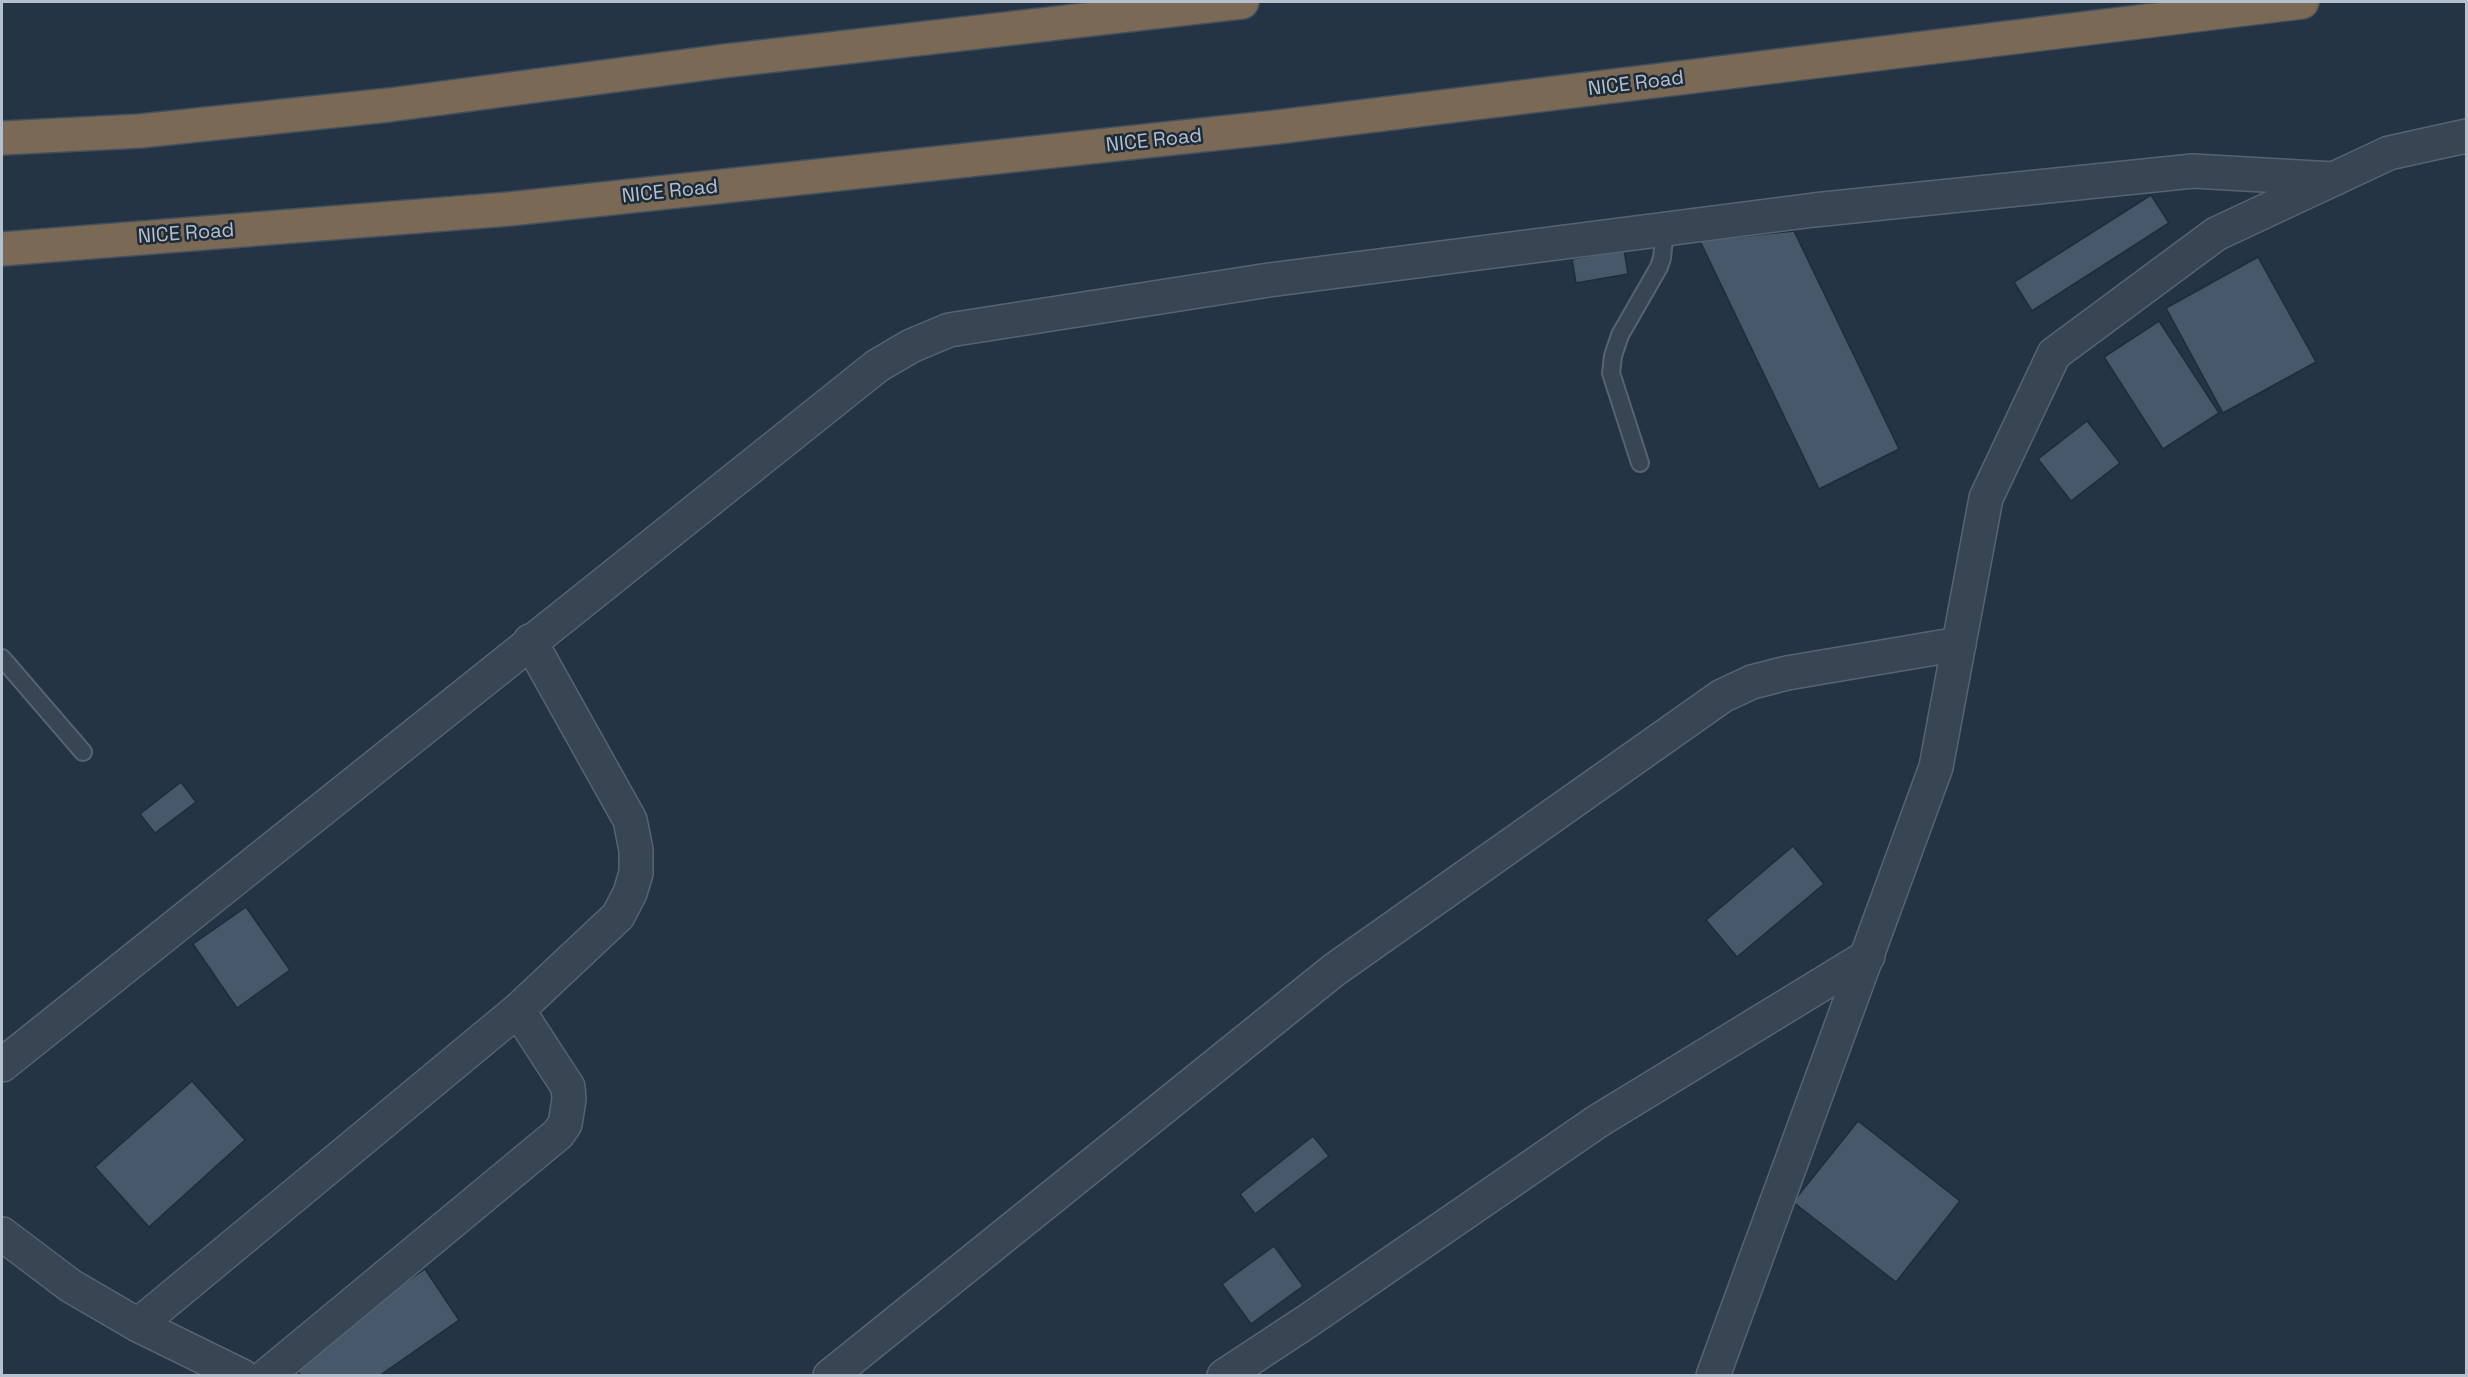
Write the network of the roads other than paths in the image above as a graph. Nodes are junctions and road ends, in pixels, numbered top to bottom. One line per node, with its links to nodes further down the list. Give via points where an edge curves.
1 (1242, 2): 4 (highway, via 724,61 389,105 140,131)
2 (2302, 2): 7 (highway, NICE Road, via 1277,127 509,209)
3 (2466, 136): 5 (street, via 2389,153)
4 (2, 138)
5 (2334, 179): 6 (street, via 2193,171); 10 (street, via 2216,234 2054,354 1986,498)
6 (1665, 229): 8 (lane, via 1659,267 1620,335 1611,373); 9 (street, via 1269,280 950,330 877,366)
7 (2, 249)
8 (1640, 463)
9 (530, 641): 14 (street, via 630,820 636,873 618,916); 15 (street)
10 (1959, 644): 13 (street, via 1936,767); 20 (street, via 1787,673 1752,682 1722,696 1334,970)
11 (2, 658): 12 (lane)
12 (83, 752)
13 (1868, 956): 21 (street, via 1598,1121); 22 (street)
14 (518, 1011): 17 (street); 19 (street, via 568,1087 565,1124 558,1134)
15 (2, 1065)
16 (2, 1234): 17 (street, via 71,1286)
17 (138, 1324): 18 (street)
18 (242, 1376)
19 (266, 1376)
20 (830, 1376)
21 (1224, 1376)
22 (1713, 1376)

